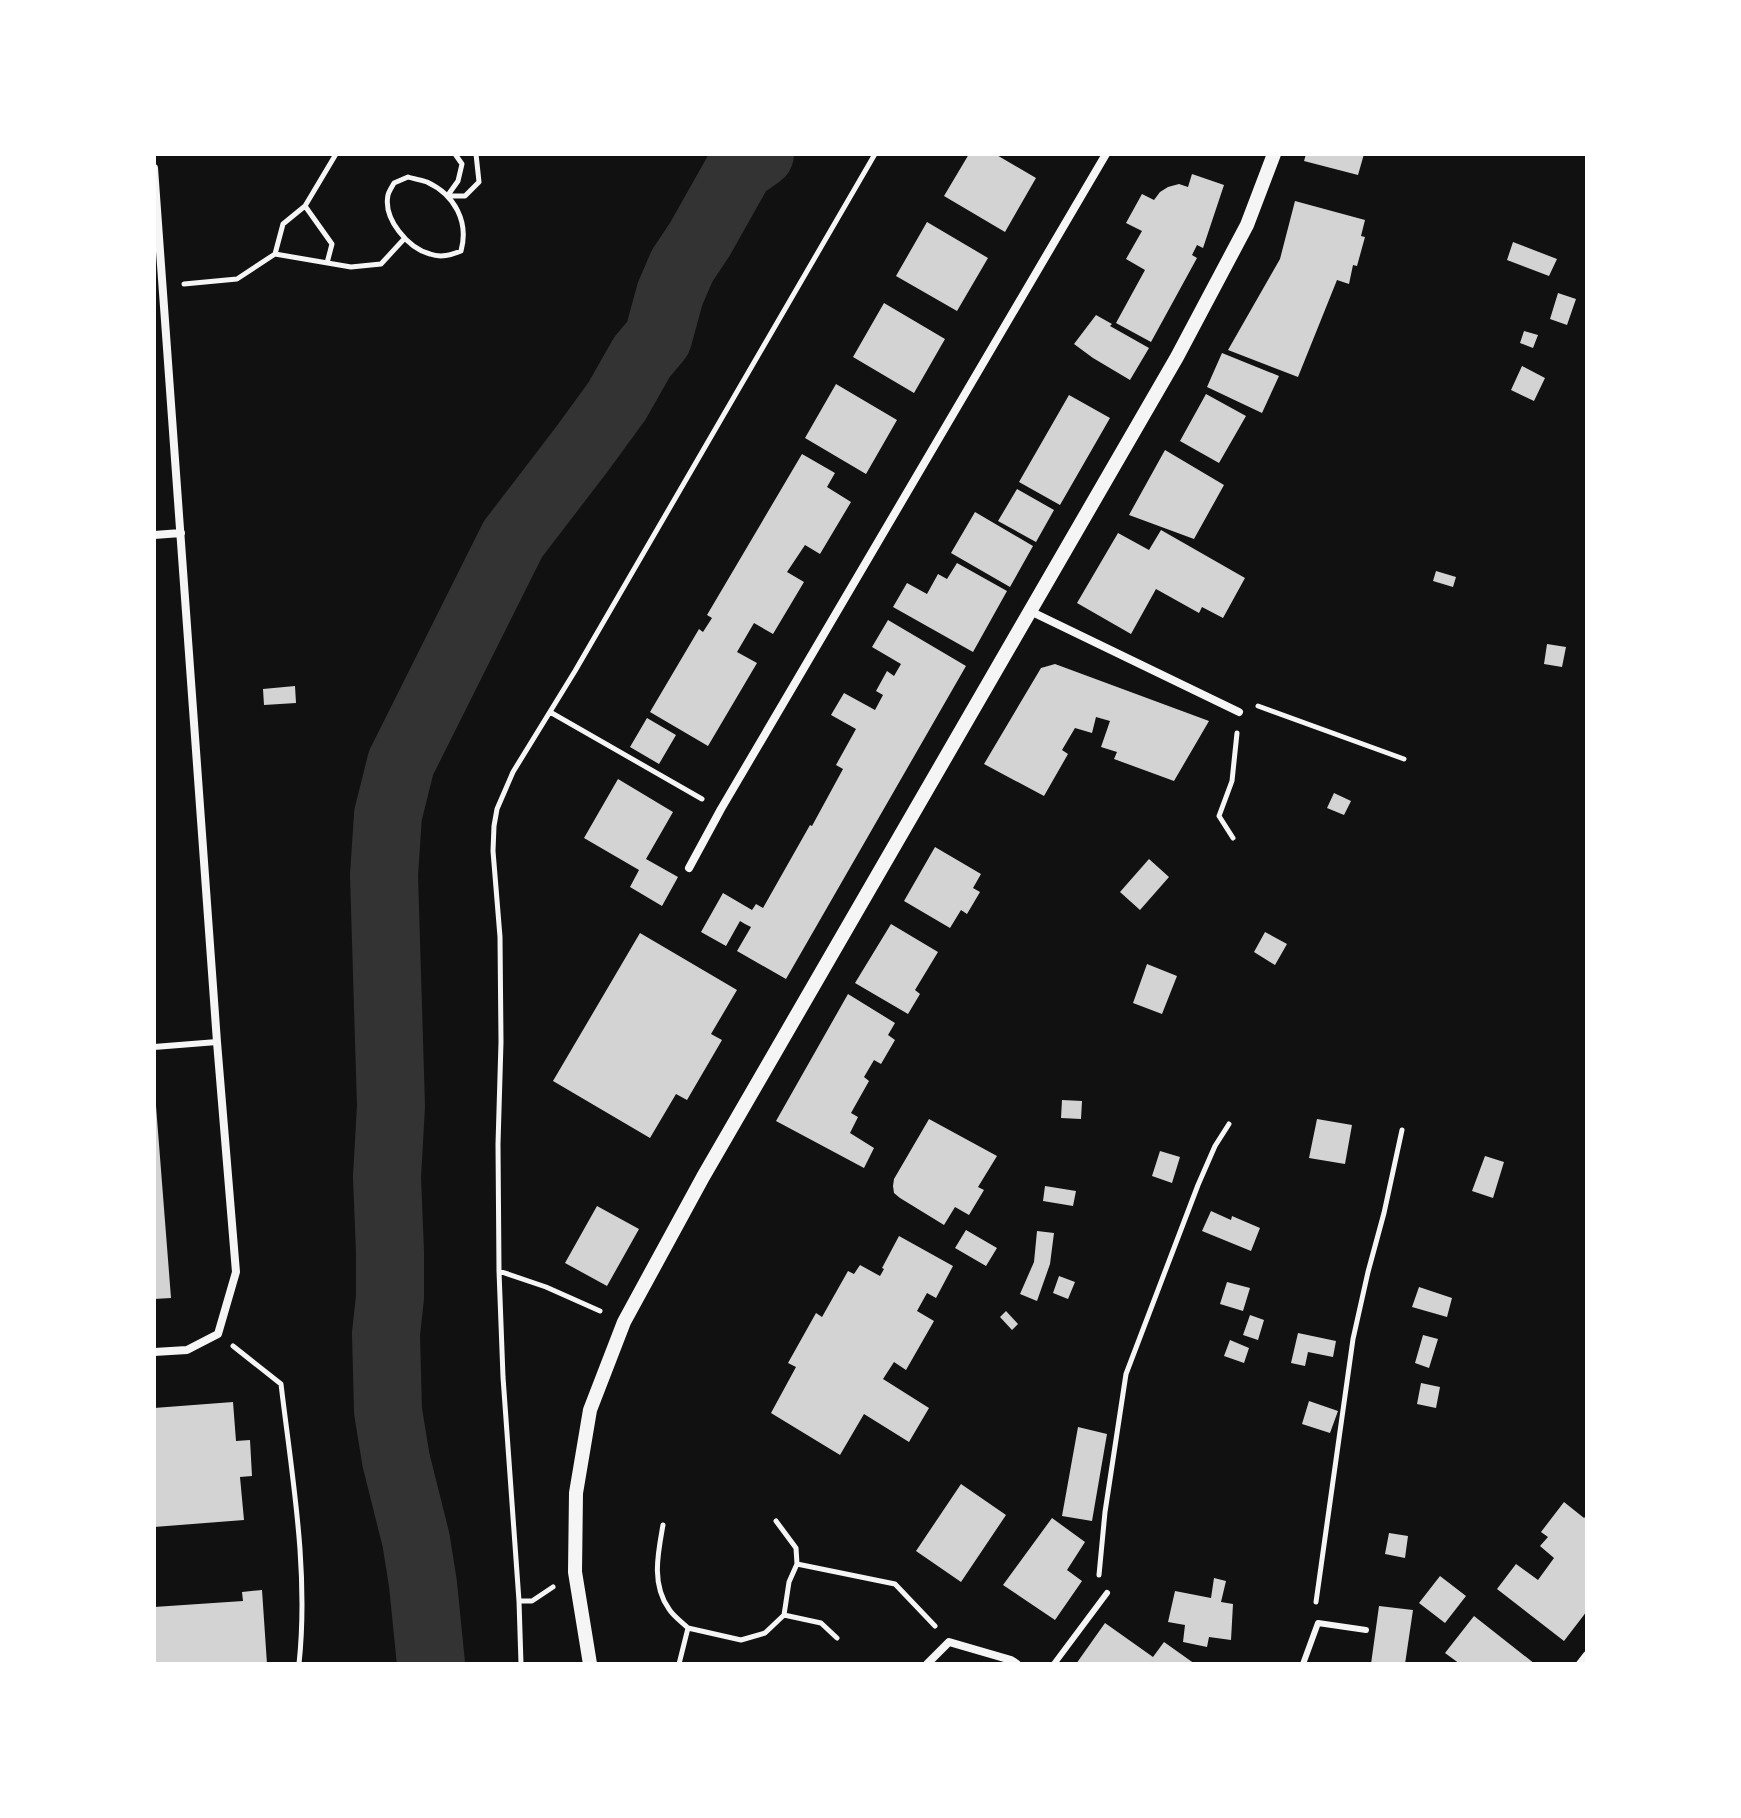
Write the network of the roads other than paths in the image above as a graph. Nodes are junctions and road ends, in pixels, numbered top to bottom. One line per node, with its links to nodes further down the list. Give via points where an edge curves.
1 (1106, 154): 8 (street)
2 (1274, 154): 6 (street, via 1247,225 1177,357)
3 (154, 168): 4 (street)
4 (181, 533): 5 (street); 9 (street)
5 (154, 535)
6 (1030, 611): 7 (street); 15 (street, via 624,1322 590,1410 576,1493 575,1572)
7 (1239, 712)
8 (689, 868)
9 (217, 1042): 10 (lane); 11 (street, via 236,1272 218,1334 187,1350)
10 (154, 1047)
11 (154, 1352)
12 (1107, 1593): 18 (lane)
13 (1366, 1630): 19 (lane, via 1318,1623)
14 (1587, 1655): 20 (street)
15 (590, 1664)
16 (927, 1664): 17 (street, via 949,1642)
17 (1017, 1664)
18 (1054, 1664)
19 (1303, 1664)
20 (1580, 1664)

